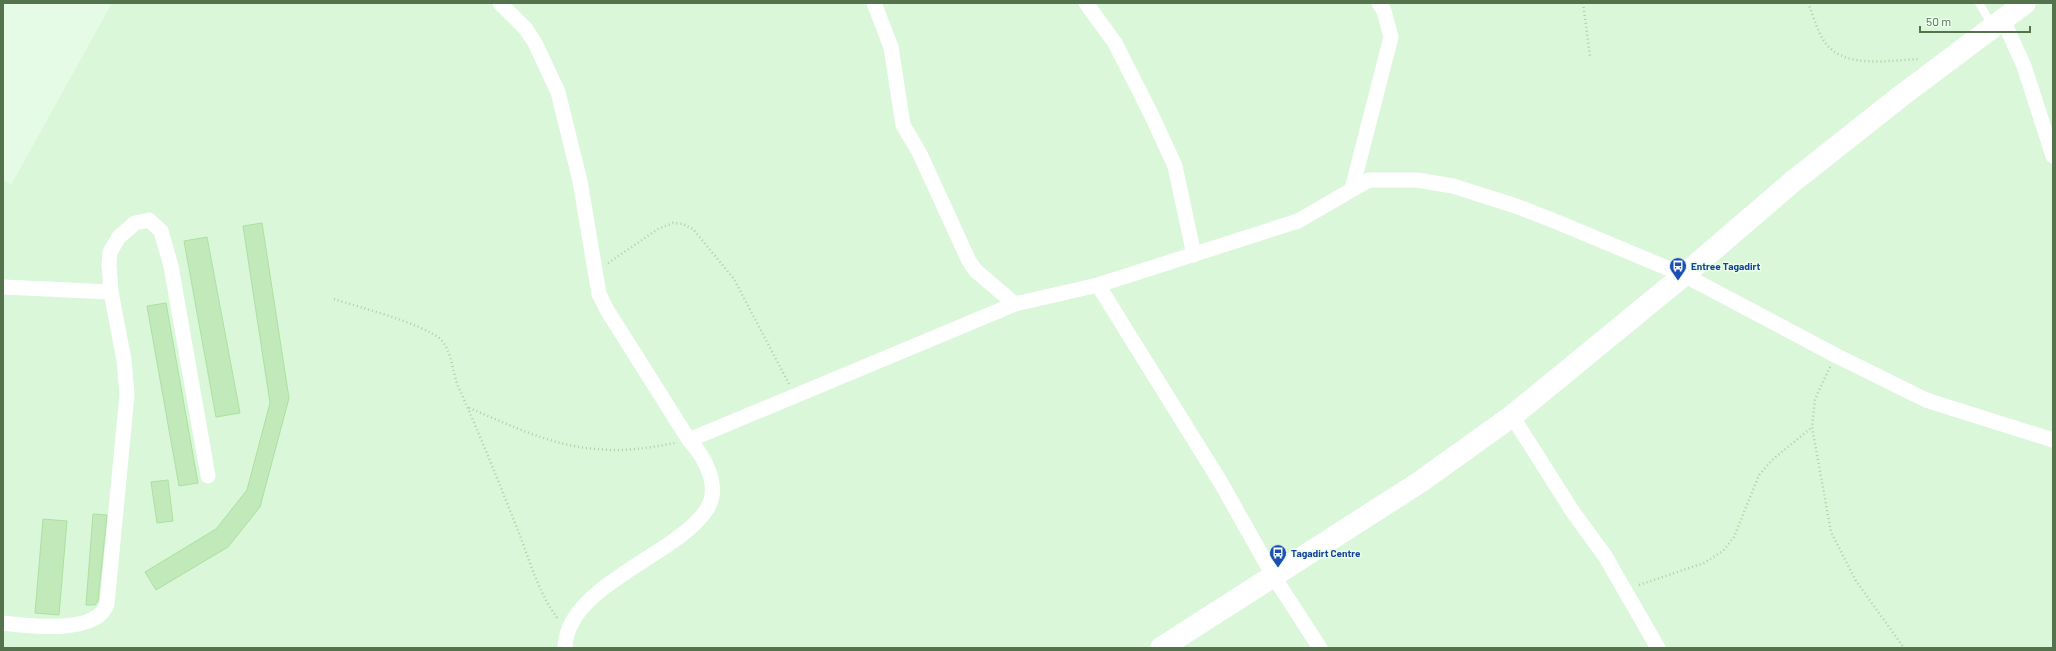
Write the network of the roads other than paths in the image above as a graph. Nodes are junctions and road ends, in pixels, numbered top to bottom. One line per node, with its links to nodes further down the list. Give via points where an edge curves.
1 (500, 3): 17 (street, via 526,29 558,92 580,181 599,294)
2 (874, 3): 15 (street, via 892,47 903,125 919,152 969,262)
3 (1086, 3): 10 (street, via 1115,43 1175,166)
4 (1979, 3): 7 (lane)
5 (2025, 3): 7 (street)
6 (1385, 6): 9 (street, via 1391,37)
7 (1998, 24): 8 (street, via 2017,47); 11 (street, via 1797,178)
8 (2053, 156)
9 (1352, 189): 10 (street, via 1298,221); 11 (street, via 1369,180 1394,179 1453,186 1516,206)
10 (1194, 255): 12 (street)
11 (1684, 275): 16 (street); 18 (street, via 1926,400)
12 (1098, 285): 15 (street); 20 (street, via 1221,483)
13 (3, 287): 14 (street)
14 (111, 292): 19 (street, via 110,252 119,237 135,223 149,220 161,231 171,266); 21 (street, via 124,360 127,395 107,604 102,613 84,623 45,628)
15 (1014, 304): 17 (street)
16 (1512, 416): 20 (street, via 1420,482); 25 (street, via 1573,512 1605,556)
17 (690, 440): 22 (street, via 703,456 707,466 712,495 707,508 685,531 611,582 576,615 567,630)
18 (2053, 440)
19 (208, 476)
20 (1274, 577): 23 (street); 24 (street)
21 (3, 624)
22 (565, 648)
23 (1161, 648)
24 (1320, 648)
25 (1658, 648)

